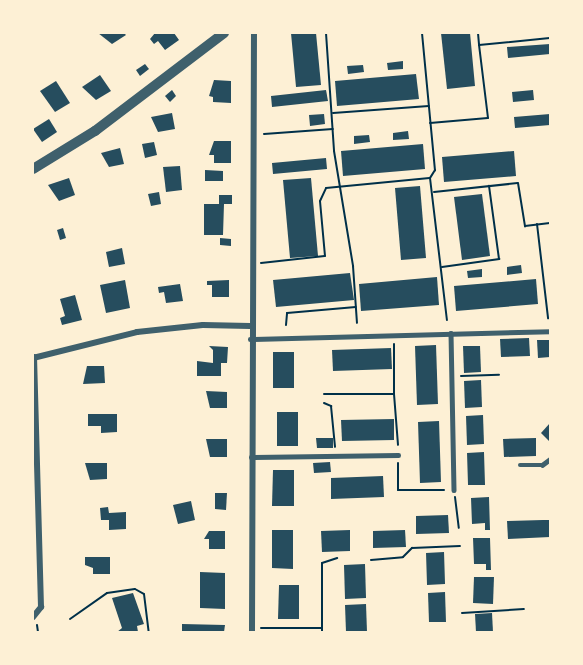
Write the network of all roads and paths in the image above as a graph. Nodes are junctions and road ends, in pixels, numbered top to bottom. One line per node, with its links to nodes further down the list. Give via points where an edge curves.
1 (224, 33): 13 (street, via 95,131)
2 (254, 33): 12 (street)
3 (326, 33): 9 (path)
4 (422, 33): 8 (path)
5 (478, 33): 7 (path)
6 (550, 38): 7 (path)
7 (479, 45): 10 (path, via 488,118)
8 (429, 106): 9 (path); 10 (path)
9 (332, 113): 11 (path)
10 (430, 123): 14 (path, via 435,170)
11 (333, 129): 12 (path); 15 (path)
12 (253, 135): 20 (street)
13 (33, 169)
14 (430, 178): 15 (path); 17 (path)
15 (341, 184): 20 (path, via 321,193 325,256); 22 (path)
16 (489, 186): 17 (path); 19 (path, via 518,183 525,226); 21 (path, via 499,259)
17 (434, 192): 21 (path)
18 (550, 223): 19 (path)
19 (537, 224): 23 (path)
20 (251, 265): 27 (street)
21 (441, 267): 24 (path)
22 (356, 307): 25 (path); 26 (path, via 287,313)
23 (548, 318)
24 (447, 320)
25 (357, 323)
26 (286, 325)
27 (250, 326): 31 (street); 32 (street, via 202,325 137,332)
28 (550, 331): 29 (lane)
29 (451, 333): 30 (lane); 34 (lane)
30 (394, 335): 31 (lane); 36 (path)
31 (250, 339): 40 (street)
32 (34, 358): 50 (street, via 41,607)
33 (499, 375): 34 (path)
34 (452, 376): 43 (lane)
35 (324, 394): 36 (path)
36 (394, 394): 38 (path)
37 (324, 403): 39 (path, via 331,406)
38 (398, 455): 39 (lane); 43 (path, via 399,490)
39 (336, 456): 40 (lane)
40 (251, 457): 52 (street)
41 (550, 459): 42 (lane, via 542,465)
42 (520, 465)
43 (454, 490): 44 (path)
44 (459, 528)
45 (460, 546): 47 (path, via 412,548 403,557)
46 (337, 558): 53 (path, via 322,563)
47 (371, 560)
48 (524, 609): 49 (path)
49 (462, 613)
50 (33, 617)
51 (70, 619): 54 (path, via 107,593 135,589 144,594)
52 (252, 630): 53 (path)
53 (322, 630)
54 (149, 632)

